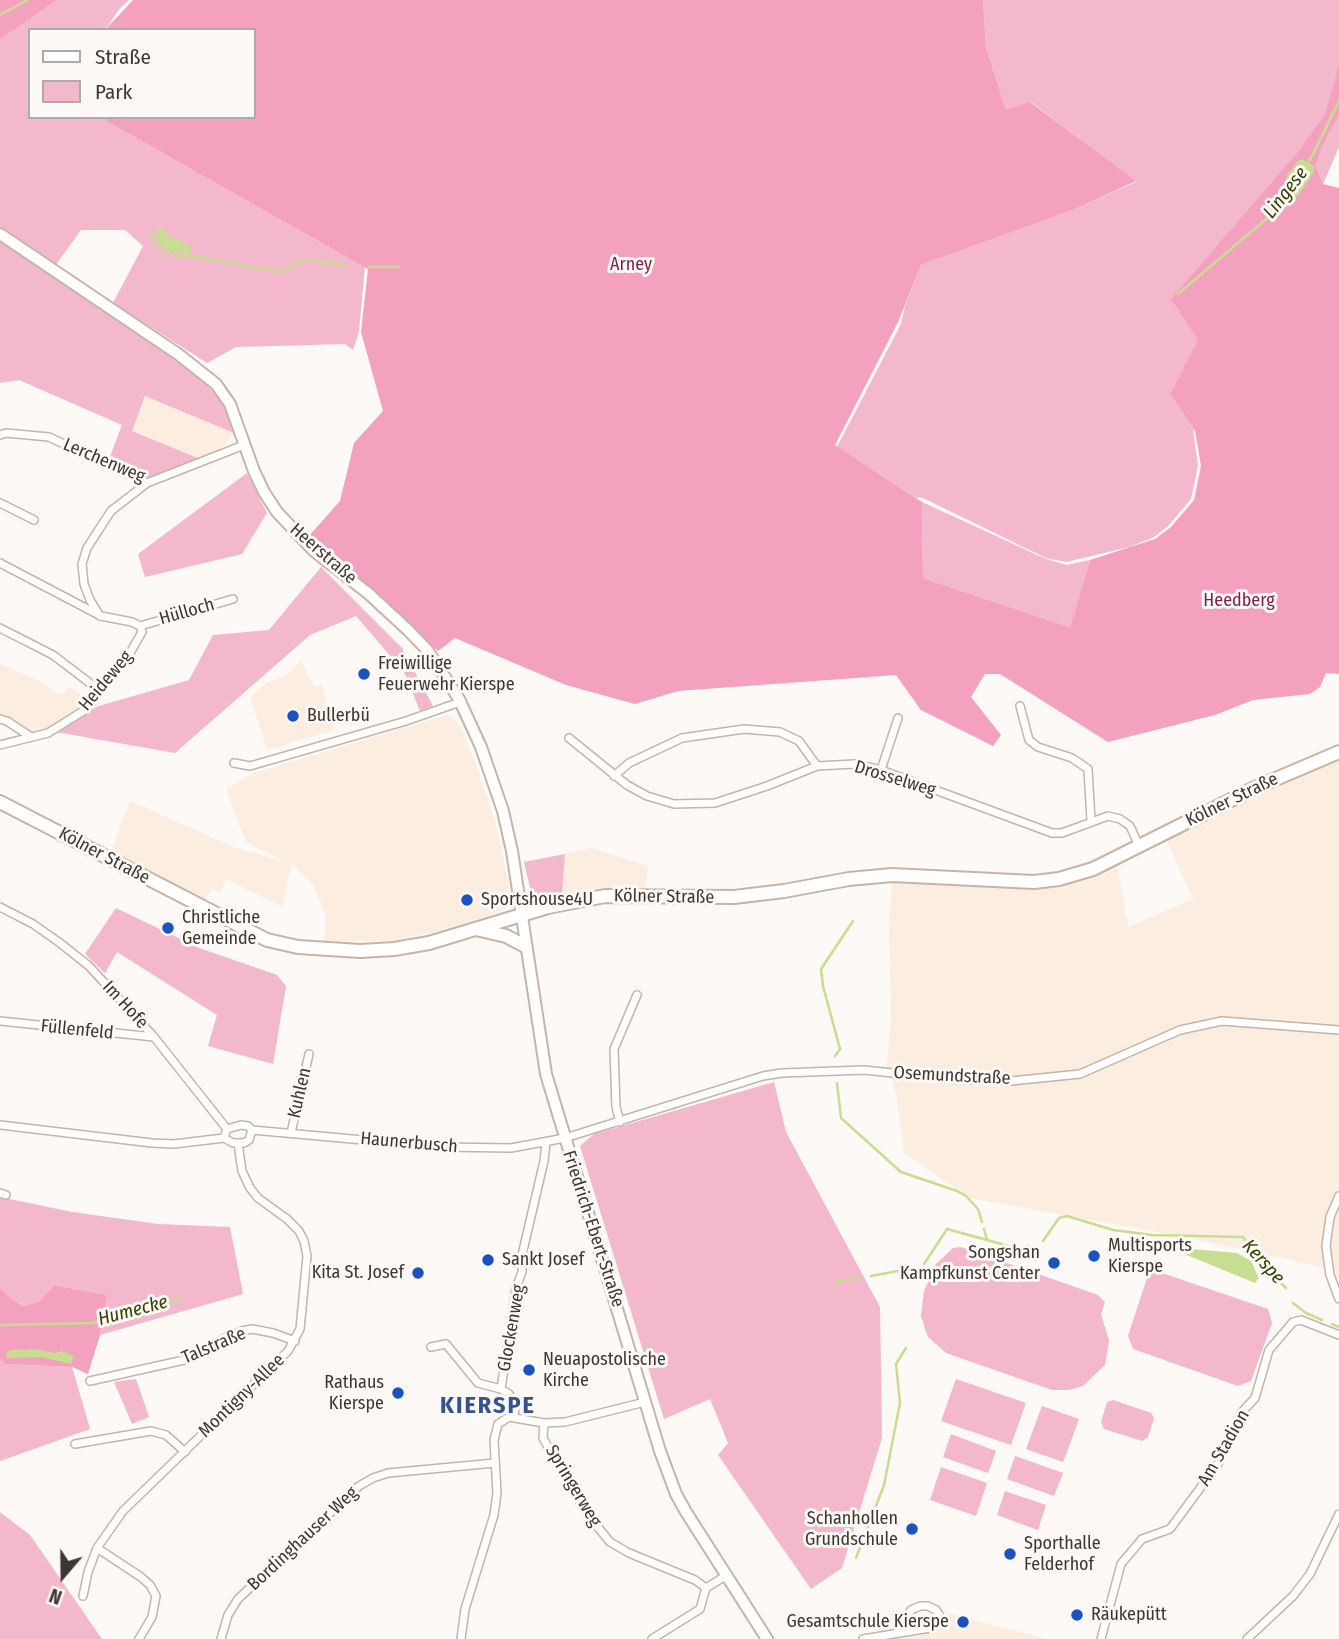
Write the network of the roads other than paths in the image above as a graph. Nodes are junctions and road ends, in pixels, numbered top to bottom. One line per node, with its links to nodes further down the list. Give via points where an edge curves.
1 (0, 234): 3 (main road, Heerstraße, via 216,384 230,404)
2 (0, 435): 4 (street, Lerchenweg, via 49,437)
3 (244, 444): 4 (street, Lerchenweg); 13 (main road, Heerstraße, via 264,492 291,529 408,630 428,651)
4 (147, 483): 9 (street, via 111,511 87,548 82,564 84,584)
5 (0, 503): 6 (street)
6 (34, 520)
7 (0, 563): 9 (street, Heideweg)
8 (233, 599): 10 (street, Hülloch)
9 (101, 616): 10 (street, Heideweg)
10 (141, 626): 12 (street, Heideweg, via 130,653)
11 (0, 628): 12 (street, via 53,654)
12 (99, 690): 17 (street, Heideweg, via 88,708 48,733)
13 (460, 702): 21 (street, via 250,766); 29 (main road, Heerstraße, via 503,811)
14 (1020, 706): 26 (street, via 1029,740 1088,769)
15 (898, 718): 23 (street)
16 (0, 719): 17 (street)
17 (32, 737): 19 (street, Heideweg)
18 (569, 738): 24 (street, Drosselweg)
19 (0, 745)
20 (1339, 752): 27 (main road, Kölner Straße, via 1271,780)
21 (234, 763)
22 (817, 766): 23 (street, Drosselweg, via 854,764); 24 (street, Drosselweg, via 715,803 674,804 647,796); 24 (street, via 799,741 780,732 744,729 682,738 629,763)
23 (881, 770): 26 (street, Drosselweg, via 1052,833)
24 (614, 776)
25 (0, 802): 30 (main road, Kölner Straße, via 267,940 323,950 383,950)
26 (1091, 821): 27 (street, Drosselweg, via 1108,816 1120,819 1130,826)
27 (1139, 846): 29 (main road, Kölner Straße, via 1059,880 873,876 734,897 605,896)
28 (0, 907): 35 (street, Im Hofe, via 33,924 89,967)
29 (522, 915): 30 (main road, Kölner Straße); 31 (main road, Friedrich-Ebert-Straße)
30 (476, 929): 31 (main road)
31 (525, 946): 43 (main road, Friedrich-Ebert-Straße, via 546,1074)
32 (636, 995): 37 (street, via 614,1049)
33 (0, 1021): 35 (street, Füllenfeld)
34 (1339, 1030): 37 (street, Osemundstraße, via 1223,1021 1180,1030 1080,1074 1012,1081 864,1070 782,1073)
35 (154, 1037): 39 (street, Im Hofe)
36 (309, 1054): 41 (street, Kuhlen)
37 (620, 1122): 43 (street, Osemundstraße)
38 (0, 1125): 42 (street, via 152,1143)
39 (227, 1129): 40 (street, via 241,1125); 42 (street)
40 (252, 1130): 41 (street, Haunerbusch); 44 (street, via 249,1140)
41 (291, 1133): 45 (street, Haunerbusch, via 478,1149)
42 (224, 1138): 44 (street)
43 (565, 1138): 45 (street, Haunerbusch); 53 (main road, Friedrich-Ebert-Straße)
44 (239, 1143): 49 (street, Montigny-Allee, via 242,1171 250,1188 293,1225 304,1241 306,1272)
45 (546, 1143): 52 (street, Glockenweg)
46 (1339, 1196): 47 (street, via 1326,1240 1330,1275)
47 (1339, 1299)
48 (1339, 1335): 71 (street, Am Stadion, via 1301,1320 1293,1322 1269,1350 1255,1398 1241,1413 1218,1465 1170,1529 1142,1539 1121,1564)
49 (295, 1341): 51 (street, Talstraße, via 252,1329 184,1360); 57 (street, Montigny-Allee)
50 (431, 1347): 52 (street, via 446,1345 478,1383)
51 (90, 1381)
52 (501, 1389): 54 (street, via 513,1400)
53 (645, 1402): 55 (street); 61 (main road, Friedrich-Ebert-Straße, via 676,1494)
54 (514, 1418): 55 (street); 58 (street, via 504,1419 495,1431)
55 (544, 1423): 62 (street, Springerweg, via 543,1438 598,1530 629,1553)
56 (75, 1444): 57 (street, via 151,1431 166,1435)
57 (185, 1452): 60 (street, Montigny-Allee, via 123,1511)
58 (495, 1463): 66 (street, Bordinghauser Weg, via 388,1473 366,1482 237,1600); 67 (street, via 494,1515)
59 (1339, 1514): 72 (street, via 1310,1574)
60 (97, 1548): 63 (street, Montigny-Allee); 65 (street, via 141,1577 156,1596 152,1616)
61 (727, 1576): 62 (street); 69 (main road, Friedrich-Ebert-Straße)
62 (706, 1588): 68 (street, via 701,1609)
63 (83, 1596)
64 (898, 1632): 64 (street, via 930,1628 940,1616 936,1610 920,1606 911,1610); 70 (street)
65 (139, 1639)
66 (221, 1639)
67 (461, 1639)
68 (652, 1639)
69 (767, 1639)
70 (863, 1639)
71 (1101, 1639)
72 (1247, 1639)

